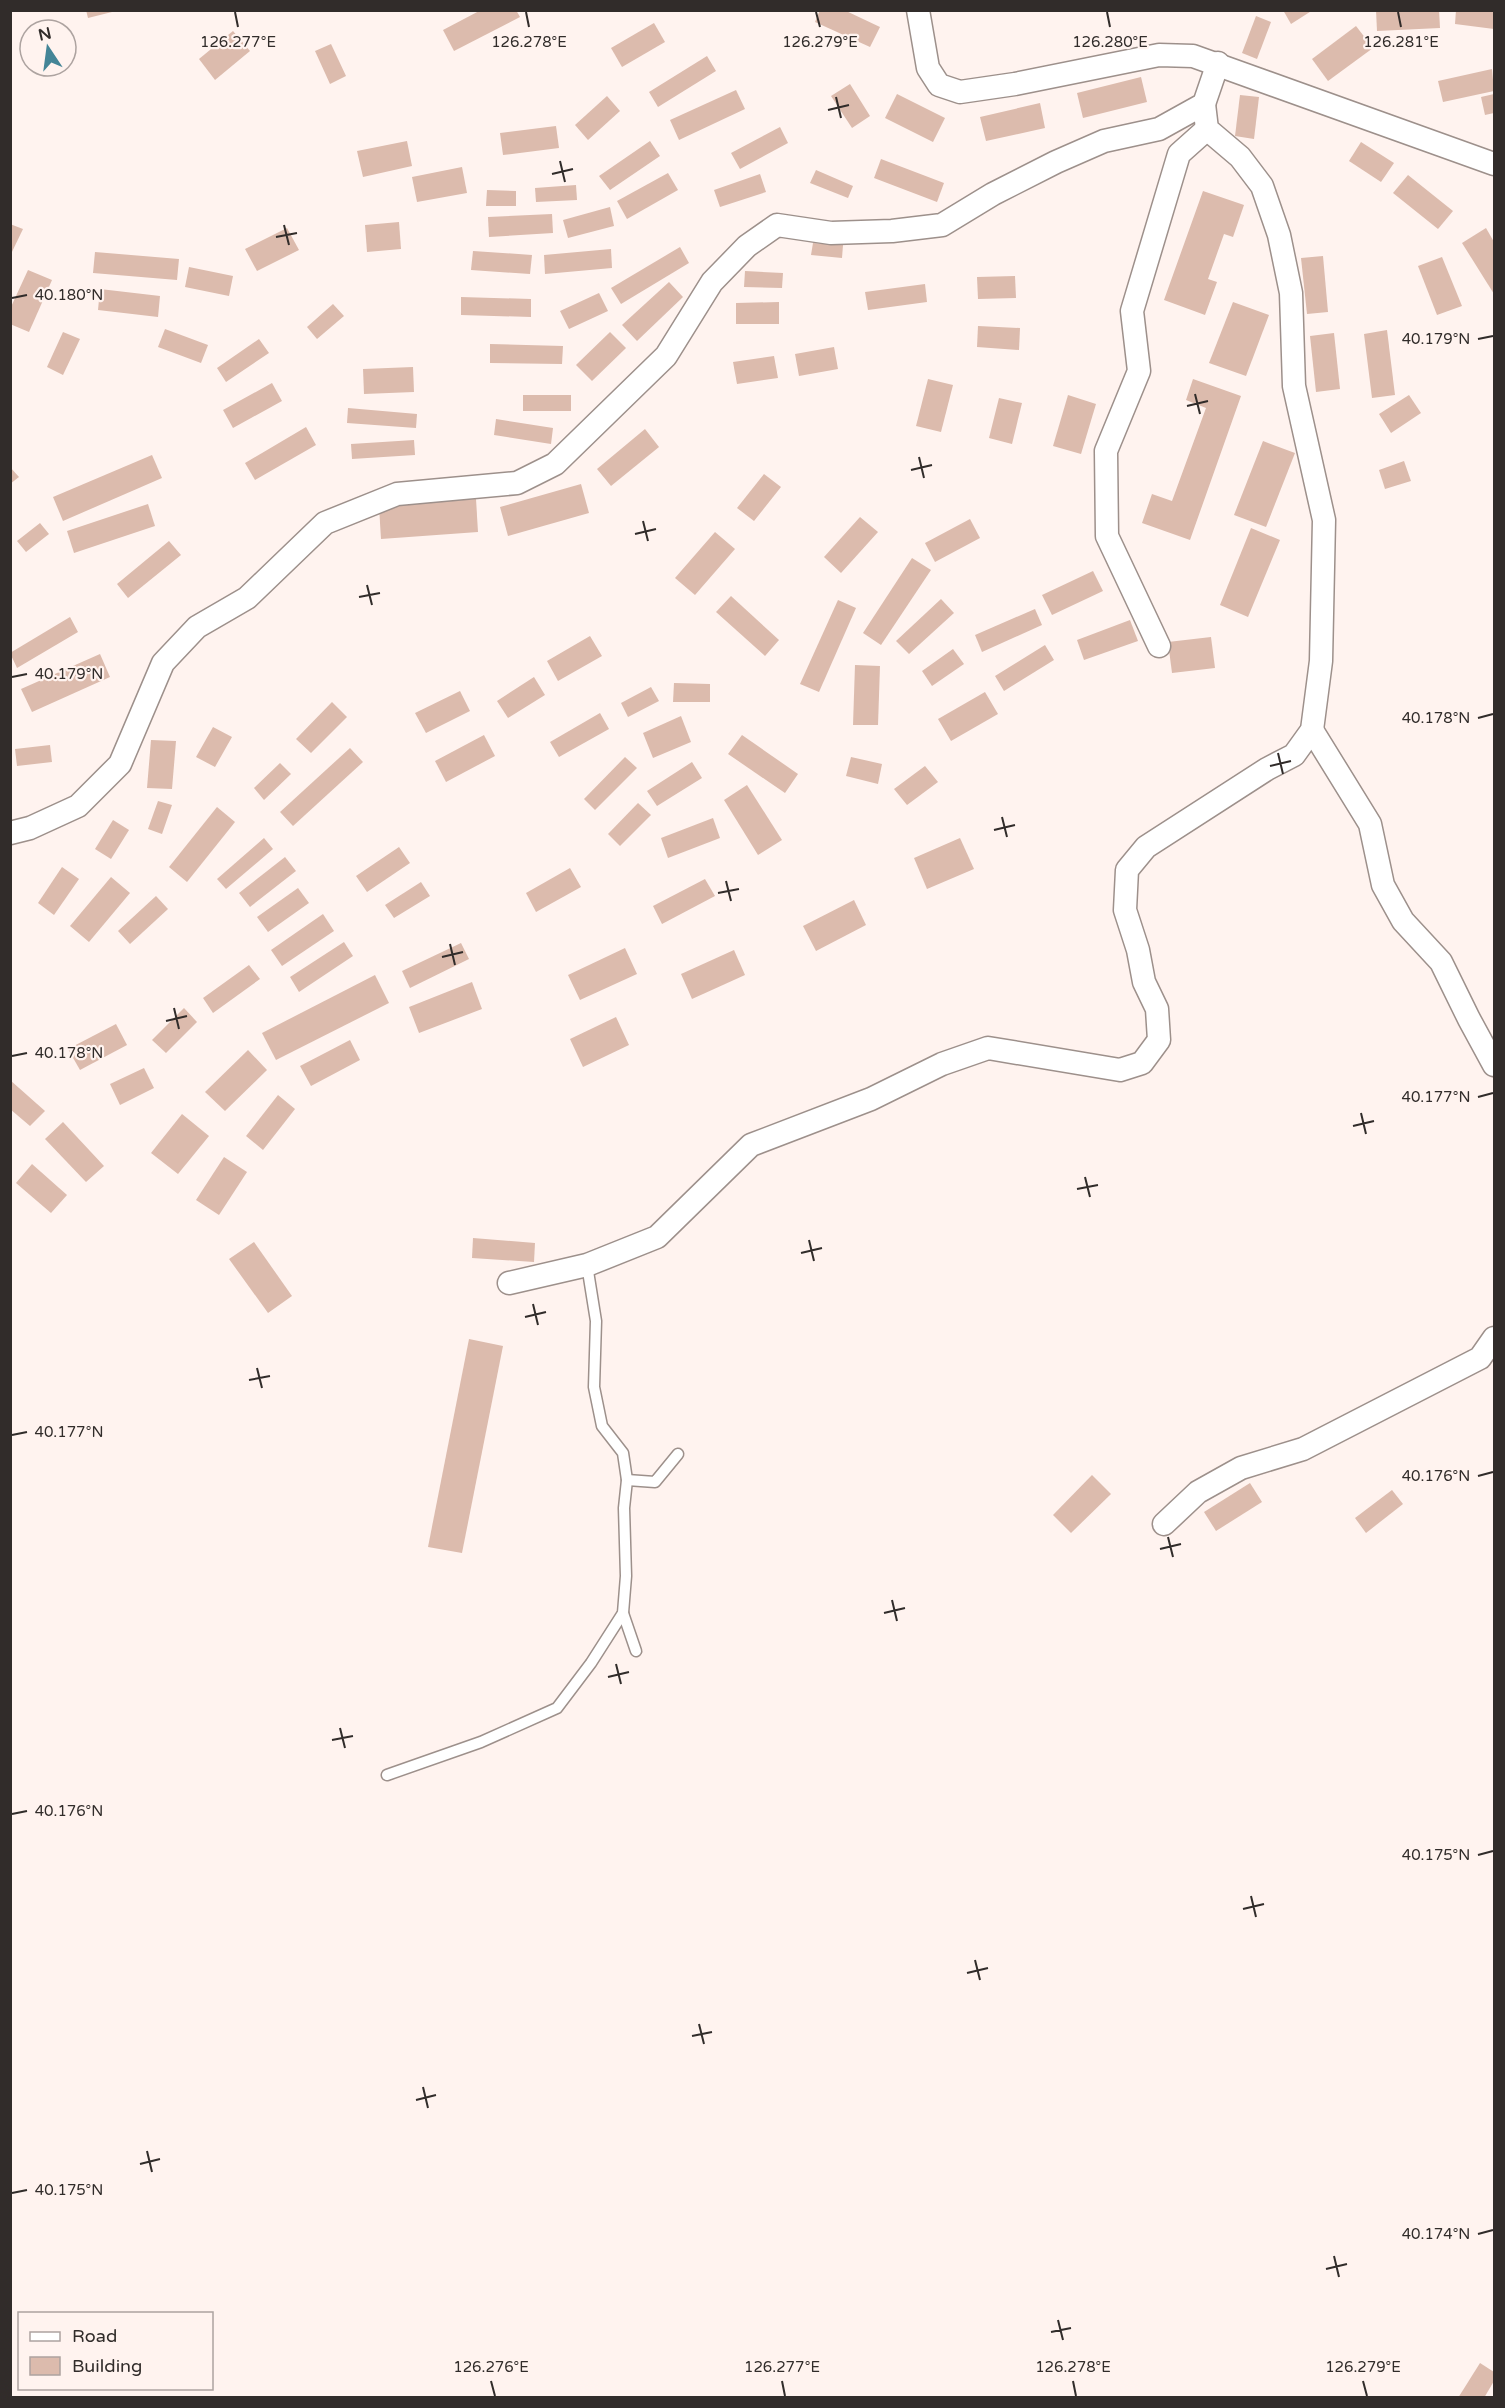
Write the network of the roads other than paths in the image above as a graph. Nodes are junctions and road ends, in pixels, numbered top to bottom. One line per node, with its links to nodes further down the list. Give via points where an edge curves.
1 (918, 10): 2 (street, via 928,68 939,85 960,92 1159,55 1193,56)
2 (1218, 63): 3 (street); 5 (street)
3 (1204, 104): 4 (street); 8 (street, via 1159,129 1104,141 1056,162 942,225 831,233 777,225 747,246 712,282 666,356 555,464 517,483 397,494 325,522 247,597 197,627 164,663 120,764 87,798 30,828)
4 (1207, 129): 6 (street, via 1179,154 1132,311 1139,371 1106,451 1107,536); 7 (street, via 1240,157 1262,186 1279,235 1291,293 1294,386 1324,520 1321,661)
5 (1494, 164)
6 (1159, 646)
7 (1312, 730): 9 (street, via 1370,824 1383,885 1403,921 1441,962); 10 (street, via 1294,755 1146,847 1127,870 1125,910 1144,982 1157,1009 1159,1040 1142,1063 1120,1070 988,1048 942,1064 872,1099 751,1145 657,1237)
8 (10, 833)
9 (1494, 1065)
10 (587, 1264): 11 (street); 14 (lane, via 596,1321 594,1387 602,1426 623,1453)
11 (509, 1283)
12 (1494, 1338): 15 (street, via 1480,1358 1304,1449 1241,1468 1198,1491)
13 (678, 1454): 14 (lane, via 655,1482)
14 (627, 1480): 16 (lane)
15 (1164, 1524)
16 (623, 1613): 17 (lane); 18 (lane, via 557,1708 481,1742)
17 (636, 1651)
18 (387, 1775)

